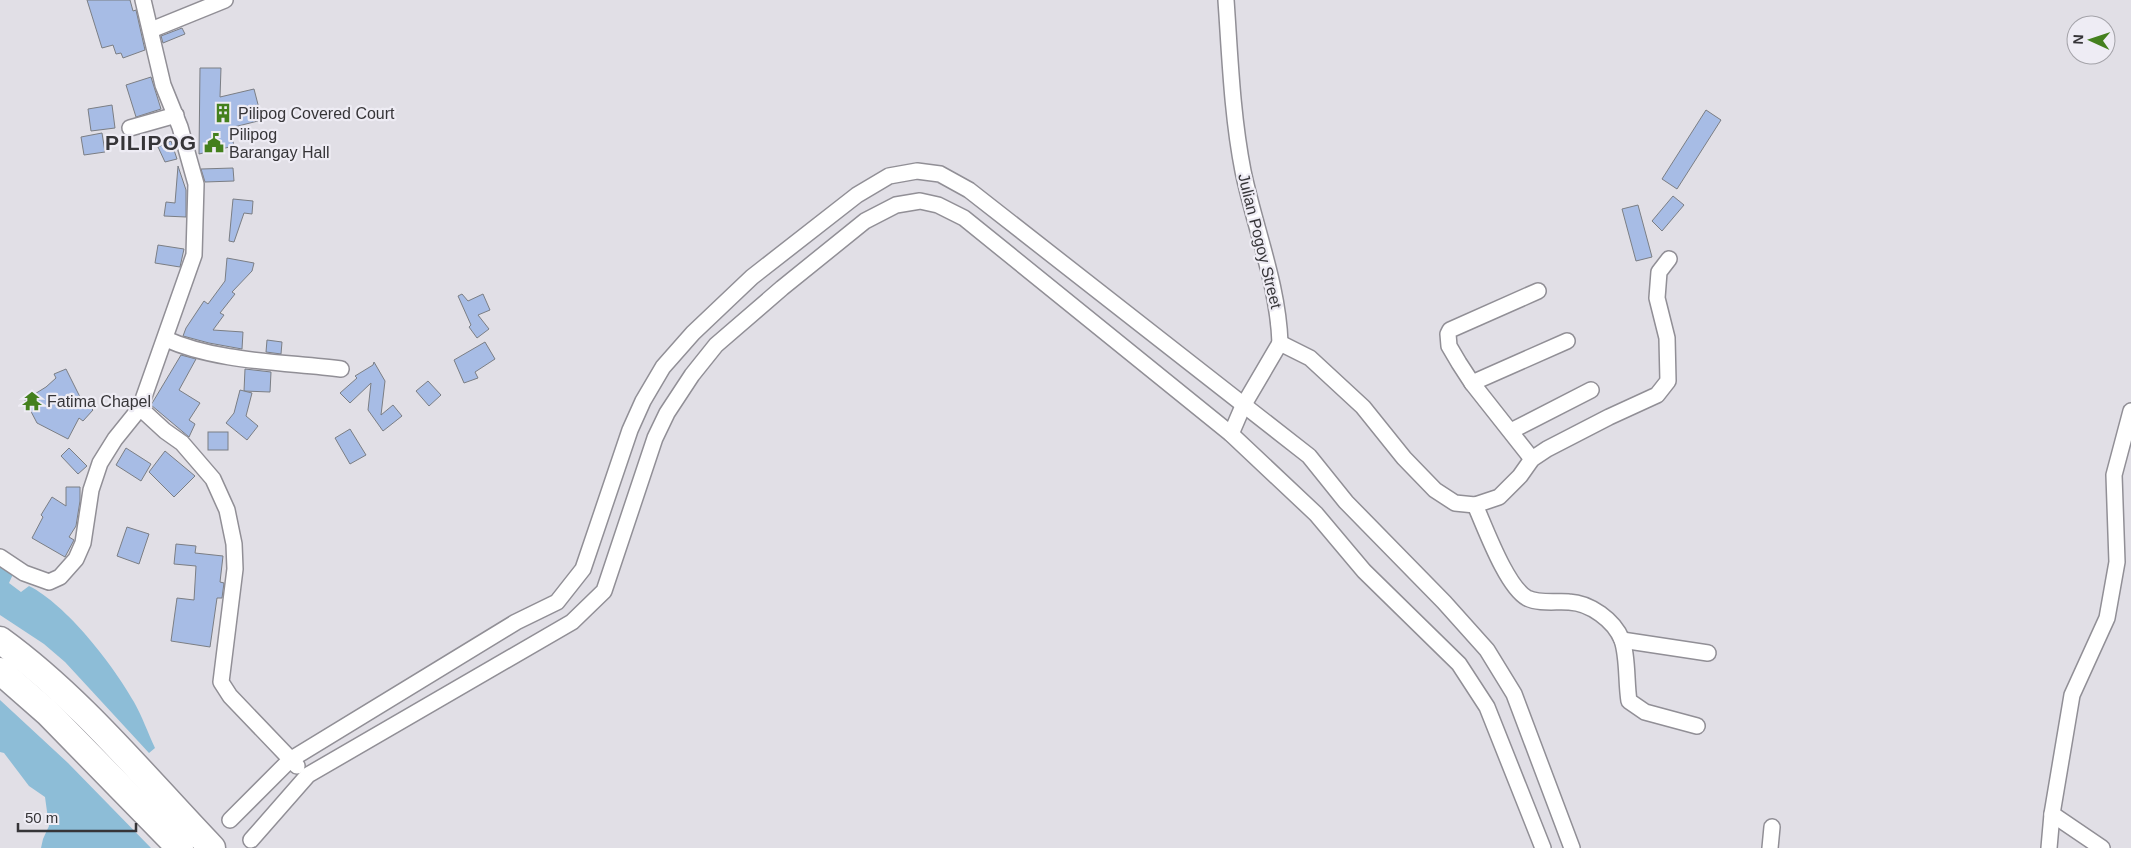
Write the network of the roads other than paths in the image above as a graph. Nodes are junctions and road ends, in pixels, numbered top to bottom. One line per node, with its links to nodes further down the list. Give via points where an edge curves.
1 (143, 0): 4 (street)
2 (225, 0): 4 (street)
3 (1226, 0): 11 (street, Julian Pogoy Street, via 1236,136 1275,292)
4 (151, 30): 5 (street, via 163,85)
5 (176, 115): 6 (street); 9 (street, via 196,184 194,255)
6 (130, 128)
7 (1670, 260): 20 (street, via 1659,272 1657,298 1667,338 1668,381 1657,395 1600,421)
8 (1538, 291): 13 (street, via 1450,330 1449,346)
9 (166, 339): 12 (street, via 184,347 220,355); 16 (street)
10 (1567, 341): 13 (street)
11 (1280, 343): 15 (street); 21 (street, via 1310,358 1356,401 1434,490 1455,502)
12 (341, 368)
13 (1472, 383): 18 (street)
14 (1591, 390): 18 (street)
15 (1243, 406): 19 (street); 28 (street, via 968,190 940,174 917,171 889,176 857,195 752,277 693,333 663,367 630,430 583,569 557,602 516,622); 37 (street, via 1309,456 1346,502 1487,650 1514,694)
16 (140, 408): 22 (street, via 100,463 91,490 83,542 67,570 49,582 24,573); 28 (street, via 182,443 213,479 227,510 236,570 221,682 230,696)
17 (2131, 411): 30 (street, via 2114,476 2117,562 2107,618 2072,695)
18 (1511, 431): 20 (street)
19 (1231, 434): 29 (street, via 964,218 938,205 920,201 896,205 865,221 782,288 716,346 692,375 655,438 604,591 572,622); 36 (street, via 1316,514 1364,571 1459,664 1487,707)
20 (1532, 459): 21 (street, via 1499,497)
21 (1475, 505): 24 (street, via 1494,550 1514,584 1527,598 1581,604 1599,612)
22 (0, 557)
23 (0, 640): 35 (highway, via 31,662 66,694)
24 (1622, 640): 25 (street); 27 (street, via 1629,701 1645,712)
25 (1708, 653)
26 (0, 671): 34 (highway, via 48,713)
27 (1696, 726)
28 (290, 760): 29 (street); 31 (street)
29 (308, 775): 33 (street)
30 (2052, 814): 39 (street); 40 (street)
31 (230, 820)
32 (1772, 827): 38 (street)
33 (251, 840)
34 (180, 848)
35 (212, 848)
36 (1543, 848)
37 (1572, 848)
38 (1770, 848)
39 (2049, 848)
40 (2102, 848)

